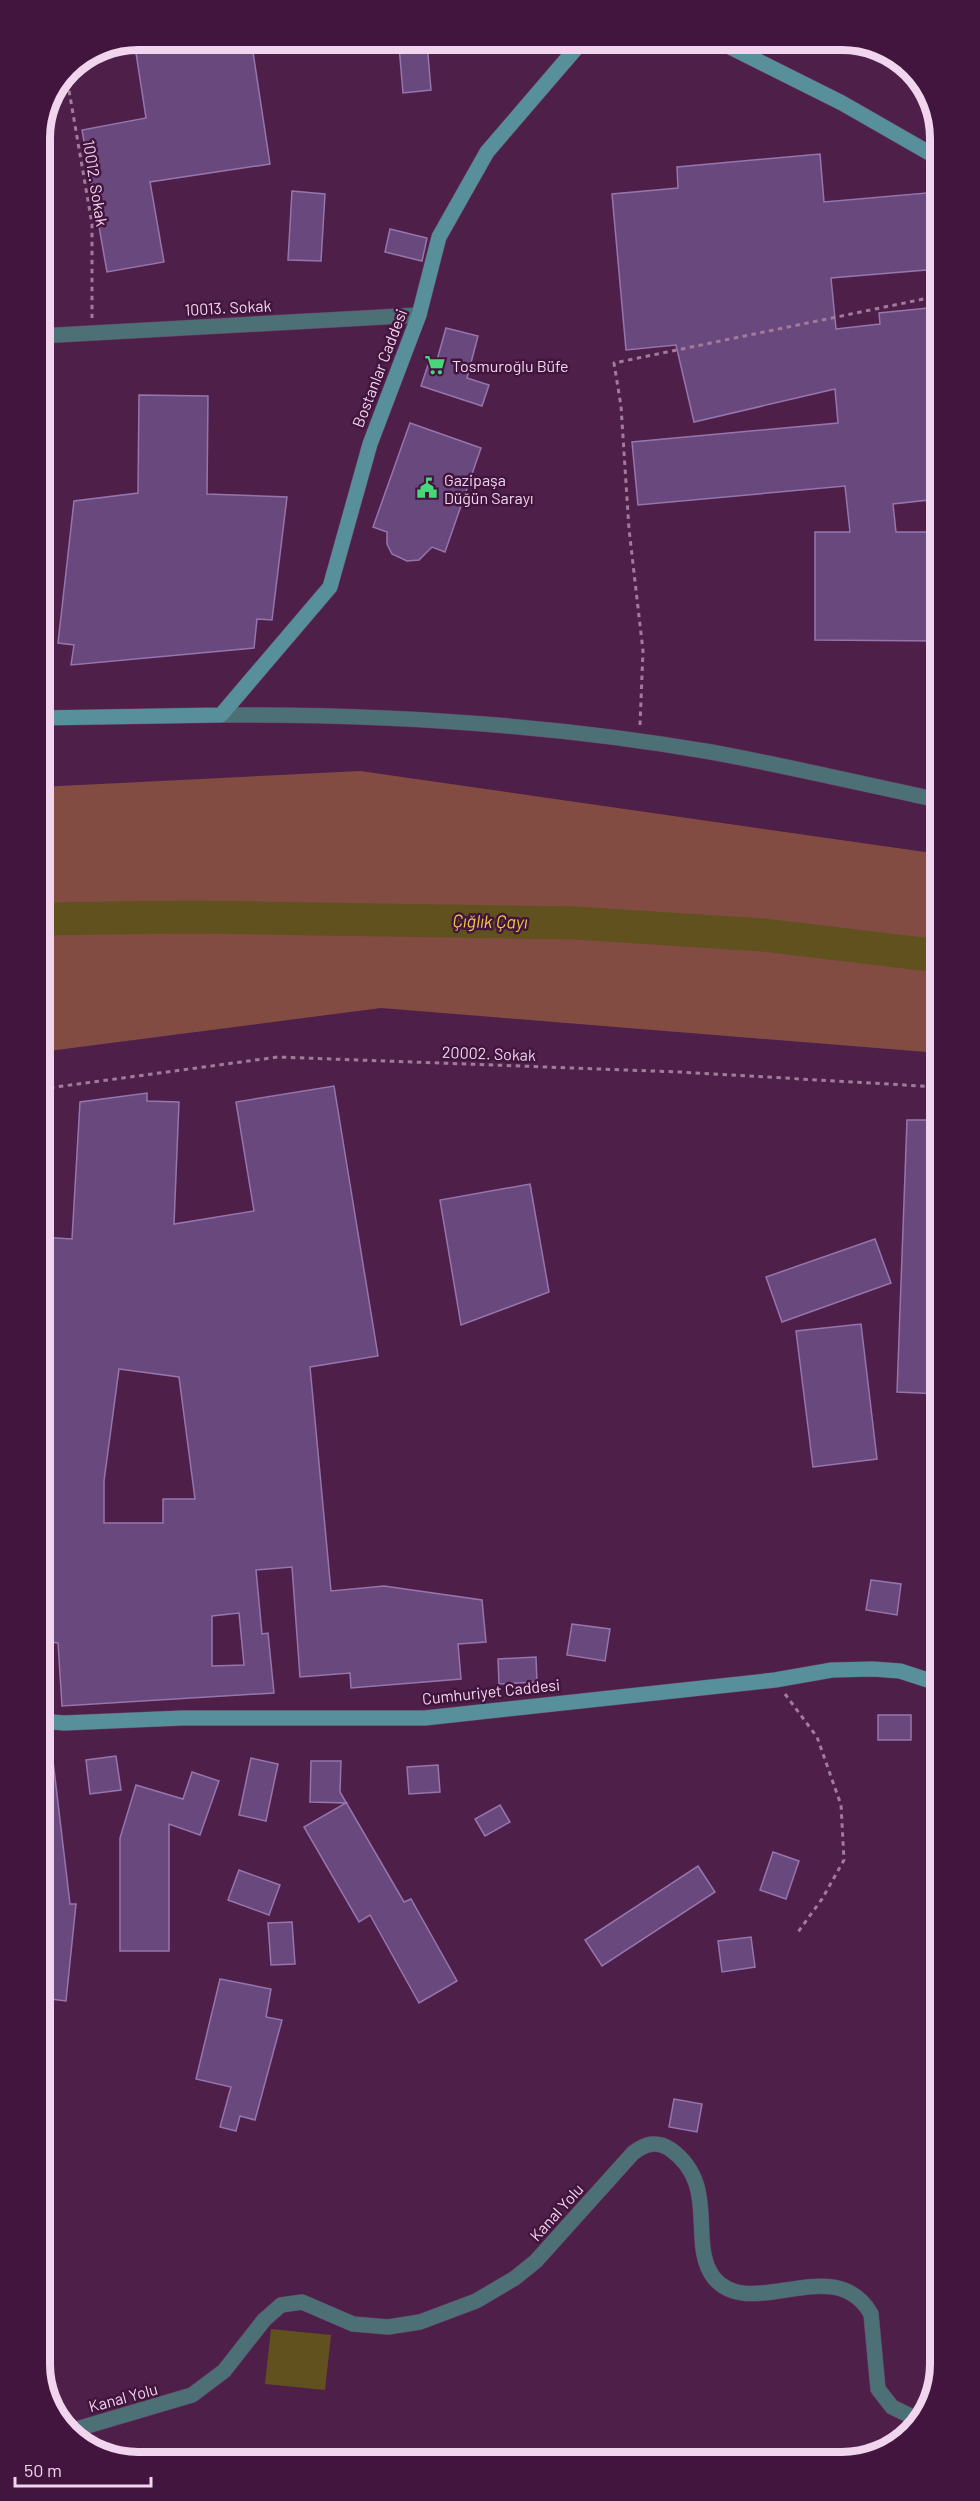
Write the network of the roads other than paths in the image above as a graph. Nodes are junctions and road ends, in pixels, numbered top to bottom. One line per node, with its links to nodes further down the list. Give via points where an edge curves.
1 (575, 50): 4 (street, Bostanlar Caddesi, via 487,152 439,237)
2 (736, 50): 3 (street)
3 (930, 154)
4 (419, 315): 5 (street, 10013. Sokak); 6 (street, Bostanlar Caddesi, via 370,444 330,587)
5 (50, 335)
6 (221, 715): 7 (street); 8 (street, via 389,717 640,742)
7 (50, 717)
8 (930, 798)
9 (930, 1681): 10 (street, Cumhuriyet Caddesi, via 900,1671 832,1670 775,1680 424,1718)
10 (50, 1722)
11 (912, 2417): 12 (street, Kanal Yolu, via 892,2407 878,2389 871,2314 857,2297 844,2290 818,2286 739,2294 717,2281 706,2262 695,2180 679,2157 662,2145 651,2143 633,2153 536,2261 490,2293 420,2322 388,2327 337,2319 302,2302 281,2306 264,2320 224,2371 192,2396)
12 (78, 2429)

